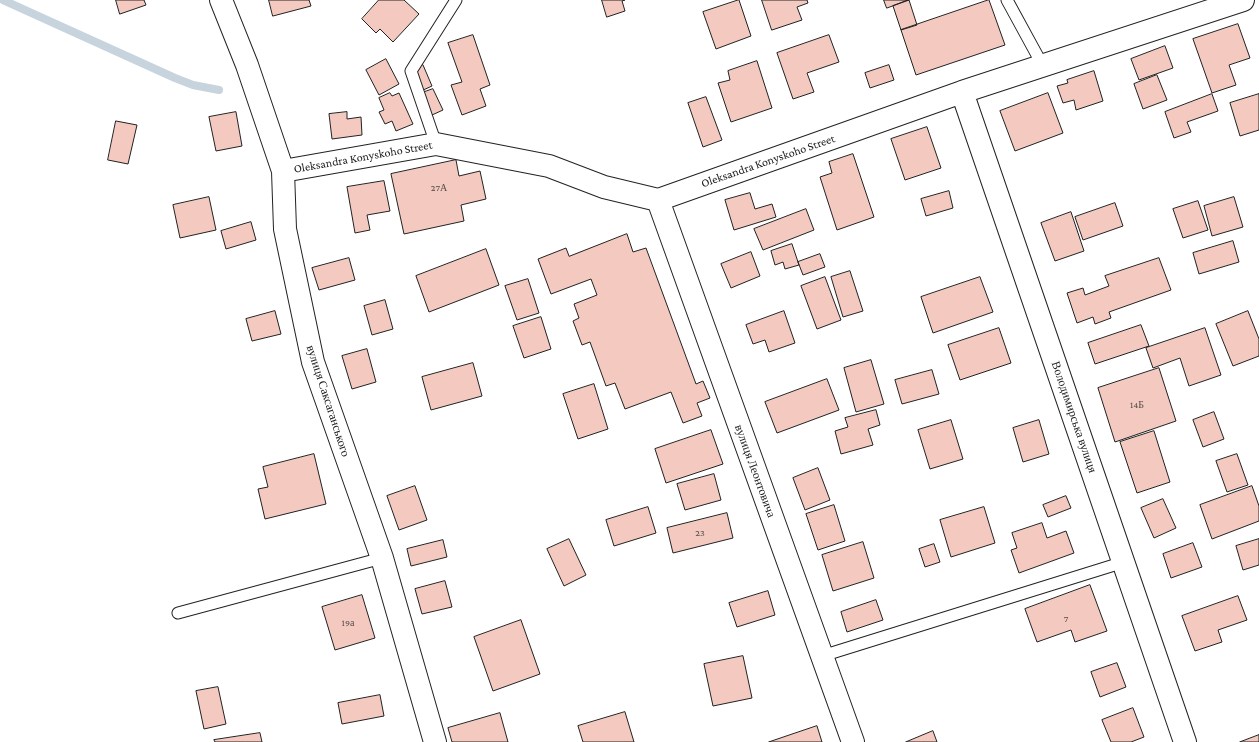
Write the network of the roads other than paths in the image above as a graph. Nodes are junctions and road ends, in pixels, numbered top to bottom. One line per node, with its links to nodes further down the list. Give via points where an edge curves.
1 (222, 0): 8 (street, вулиця Саксаганського)
2 (456, 0): 7 (lane, via 411,71)
3 (1007, 0): 5 (lane)
4 (1243, 0): 5 (street, Oleksandra Konyskoho Street)
5 (1043, 66): 6 (street, Oleksandra Konyskoho Street)
6 (962, 92): 9 (street, Oleksandra Konyskoho Street); 11 (street, Володимирська вулиця)
7 (436, 144): 8 (street, Oleksandra Konyskoho Street); 9 (street, Oleksandra Konyskoho Street, via 549,166 604,187)
8 (283, 171): 10 (street, вулиця Саксаганського, via 285,229 313,362)
9 (658, 200): 13 (street, вулиця Леонтовича)
10 (382, 558): 12 (lane); 14 (street, вулиця Саксаганського)
11 (1124, 562): 13 (lane); 16 (street, Володимирська вулиця)
12 (178, 613)
13 (822, 656): 15 (street, вулиця Леонтовича)
14 (434, 742)
15 (853, 742)
16 (1185, 742)

